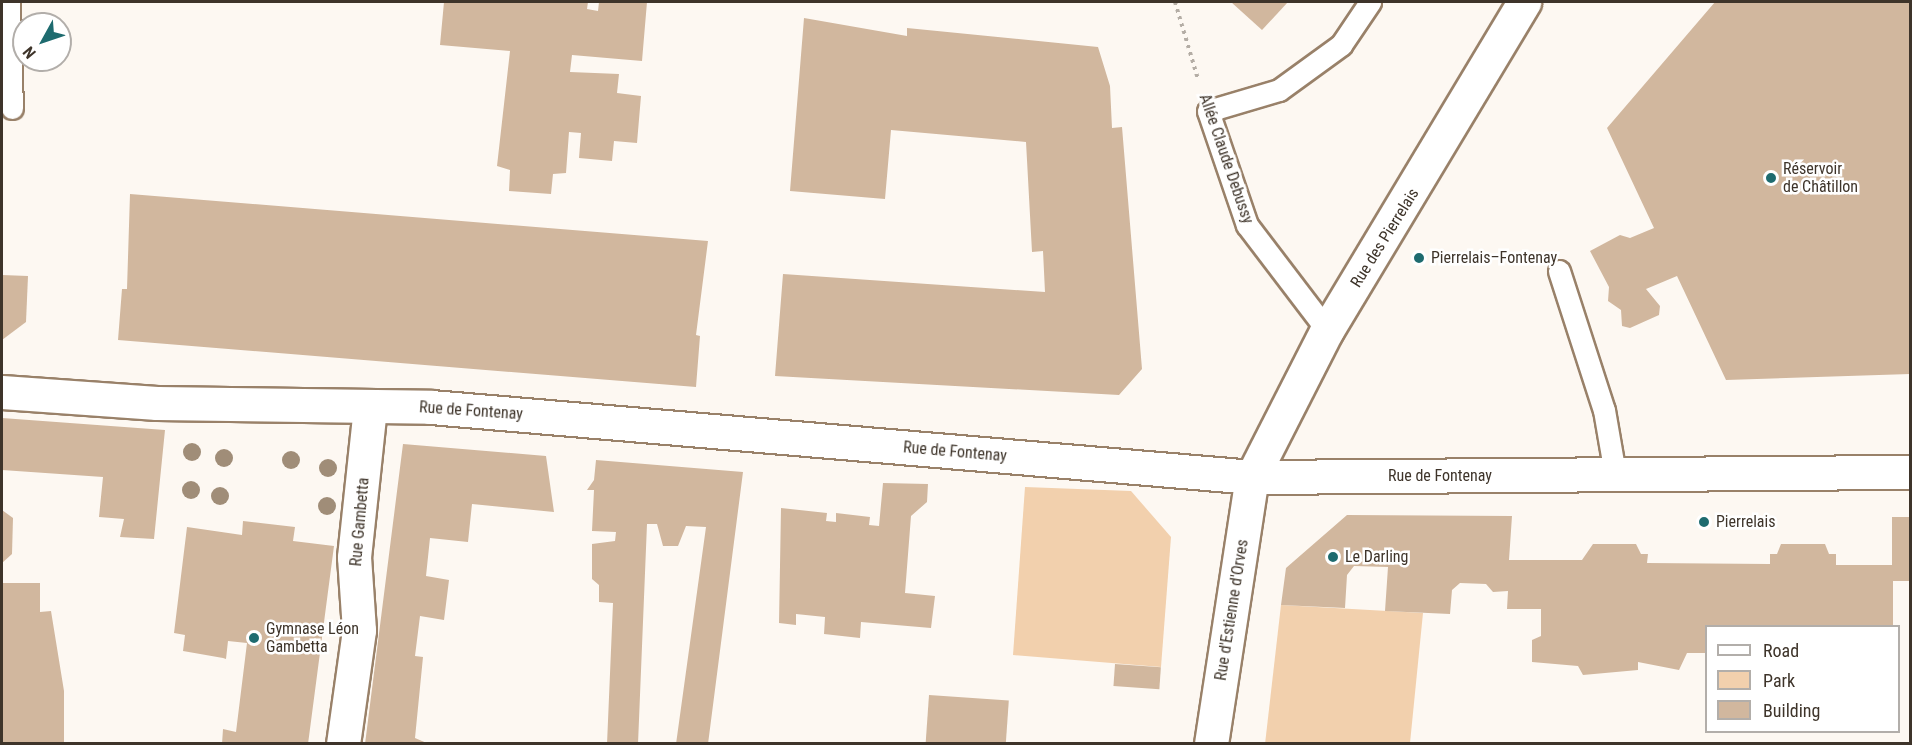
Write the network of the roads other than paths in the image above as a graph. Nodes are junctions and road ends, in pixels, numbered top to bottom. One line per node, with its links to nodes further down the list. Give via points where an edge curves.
1 (9, 2): 4 (lane)
2 (1370, 2): 6 (lane, Allée Claude Debussy, via 1341,45 1279,90 1208,111 1247,225)
3 (1524, 2): 6 (street, Rue des Pierrelais)
4 (12, 108)
5 (1559, 271): 10 (lane, via 1604,410)
6 (1327, 330): 11 (street, Rue des Pierrelais)
7 (2, 392): 8 (street, Rue de Fontenay, via 157,403)
8 (370, 408): 11 (street, Rue de Fontenay, via 431,407); 12 (street, Rue Gambetta, via 354,557 359,630)
9 (1911, 472): 10 (street, Rue de Fontenay)
10 (1616, 474): 11 (street, Rue de Fontenay)
11 (1252, 477): 13 (street, Rue d'Estienne d'Orves)
12 (343, 744)
13 (1211, 744)

